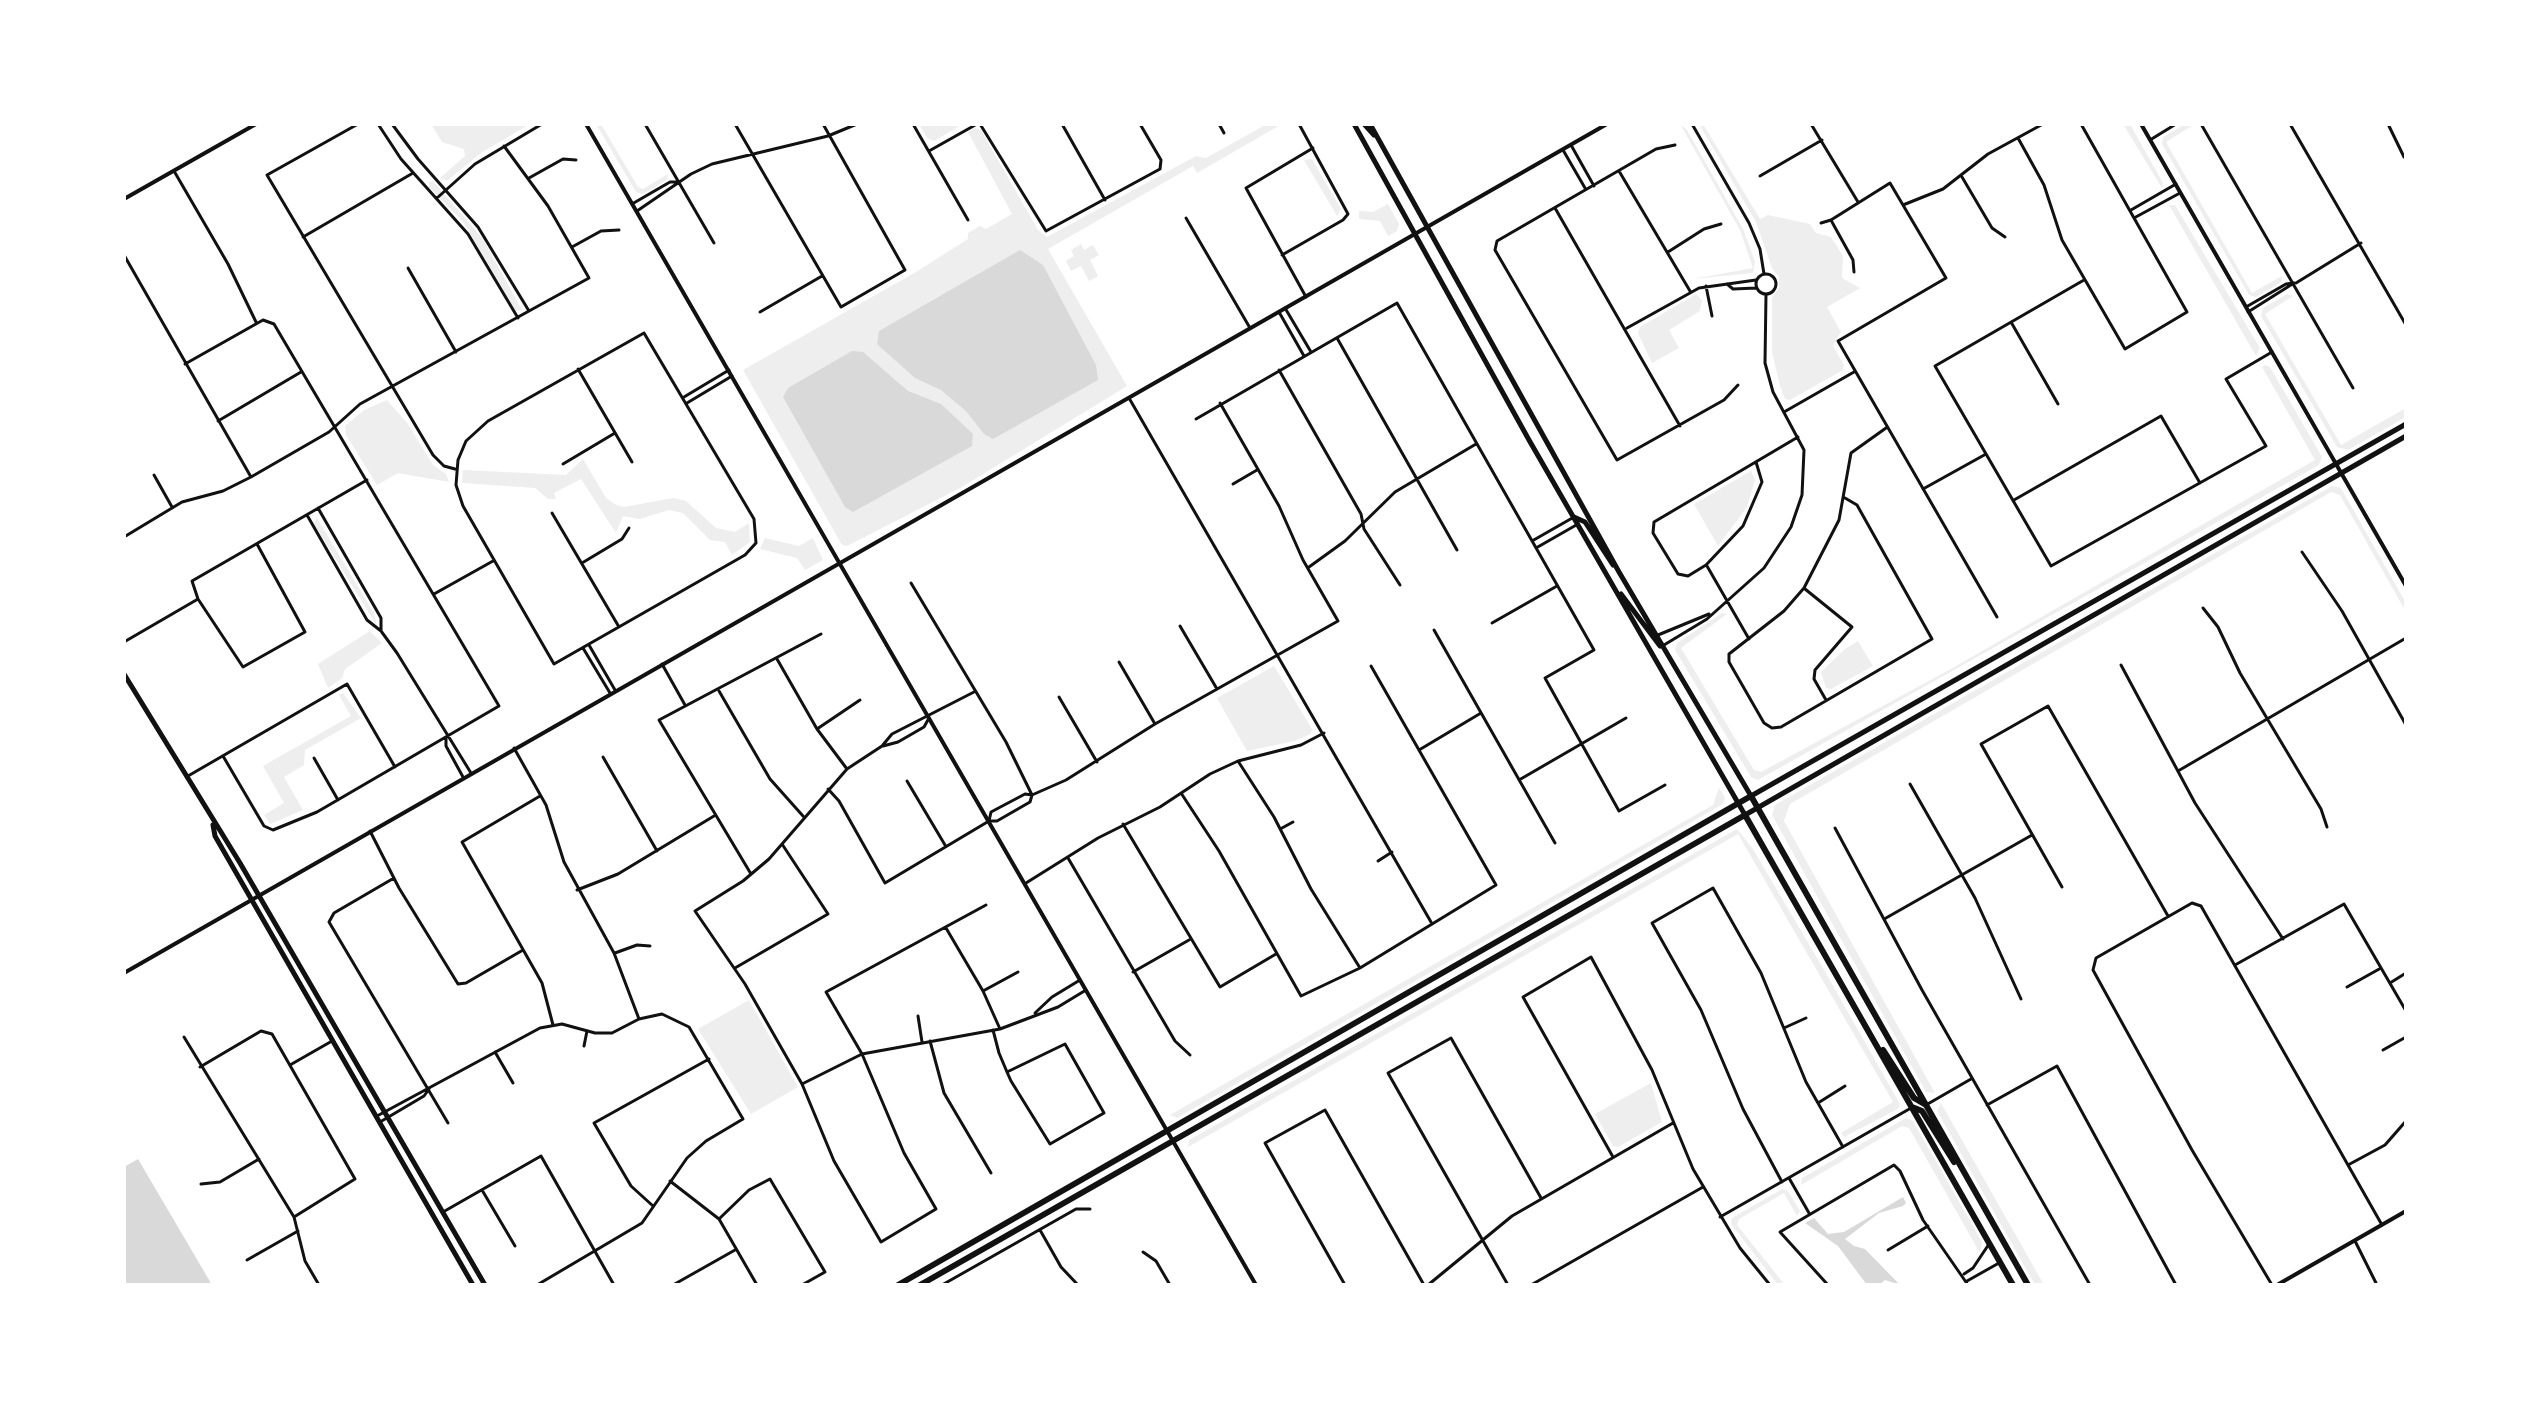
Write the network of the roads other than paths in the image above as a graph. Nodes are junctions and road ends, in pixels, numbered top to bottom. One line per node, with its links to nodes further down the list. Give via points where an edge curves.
1 (256, 124): 43 (street)
2 (358, 124): 73 (street, via 267,175)
3 (378, 124): 45 (street)
4 (392, 124): 52 (street)
5 (542, 124): 36 (street)
6 (586, 124): 59 (street)
7 (645, 124): 49 (street)
8 (735, 124): 40 (street)
9 (823, 124): 30 (street)
10 (857, 124): 30 (street)
11 (913, 124): 39 (street)
12 (978, 124): 39 (street); 57 (street, via 1046,231)
13 (1062, 124): 57 (street)
14 (1140, 124): 57 (street, via 1162,166)
15 (1219, 124): 29 (street)
16 (1299, 124): 37 (street)
17 (1354, 124): 72 (main road)
18 (1367, 124): 70 (main road)
19 (1607, 124): 34 (street)
20 (1692, 124): 83 (street, via 1749,223)
21 (1811, 124): 32 (street)
22 (2043, 124): 31 (street)
23 (2081, 124): 63 (street)
24 (2141, 124): 33 (street)
25 (2176, 124): 33 (street)
26 (2201, 124): 87 (street)
27 (2290, 124): 76 (street)
28 (2390, 125): 41 (street)
29 (1224, 133)
30 (828, 136): 40 (street); 84 (street, via 905,270 841,307)
31 (2018, 138): 47 (street, via 1988,154); 86 (street)
32 (1822, 140): 46 (street); 58 (street)
33 (2150, 140): 50 (street)
34 (1571, 145): 38 (street); 51 (street)
35 (1675, 145): 44 (street, via 1656,149)
36 (504, 146): 48 (street); 52 (street)
37 (1313, 148): 80 (street, via 1348,214); 80 (street, via 1246,188)
38 (1563, 150): 53 (street); 70 (street)
39 (929, 151): 66 (street)
40 (752, 153): 49 (street, via 712,164); 84 (street)
41 (2404, 157)
42 (576, 160): 48 (street, via 563,159)
43 (174, 171): 56 (street); 102 (street)
44 (1619, 171): 51 (street); 78 (street)
45 (413, 173): 55 (street); 73 (street)
46 (1760, 176)
47 (1962, 177): 60 (street); 74 (street, via 1992,228)
48 (529, 178): 77 (street)
49 (678, 182): 59 (street); 62 (street); 75 (street)
50 (2176, 184): 54 (street); 63 (street)
51 (1594, 186): 53 (street)
52 (445, 190): 55 (street); 96 (street, via 483,234)
53 (1586, 190): 61 (street)
54 (2181, 193): 65 (street); 95 (street)
55 (436, 198): 100 (street, via 468,234)
56 (124, 199)
57 (1105, 200)
58 (1858, 202): 60 (street, via 1890,183); 67 (street)
59 (632, 204): 62 (street)
60 (1903, 205): 115 (street, via 1946,278 1838,341)
61 (1555, 208): 105 (street); 130 (street, via 1494,245 1519,295 1617,460)
62 (636, 211): 113 (street)
63 (2130, 211): 65 (street)
64 (1186, 218): 104 (street)
65 (2134, 218): 86 (street, via 2187,312 2125,349)
66 (968, 220)
67 (1831, 220): 68 (street); 82 (street)
68 (1821, 223)
69 (1721, 224): 78 (street)
70 (1427, 227): 72 (street); 173 (main road)
71 (619, 230): 77 (street, via 601,231)
72 (1415, 234): 93 (street); 158 (main road)
73 (303, 237): 120 (street)
74 (2005, 237)
75 (714, 243)
76 (2361, 243): 87 (street); 103 (street)
77 (572, 247): 96 (street, via 589,278)
78 (1667, 252): 91 (street)
79 (124, 255): 111 (street)
80 (1282, 255): 93 (street)
81 (408, 268): 109 (street)
82 (1854, 272)
83 (1764, 274): 85 (street); 92 (street, via 1776,283)
84 (823, 276): 97 (street)
85 (1756, 280): 88 (street); 90 (street)
86 (2084, 280): 101 (street)
87 (2294, 283): 95 (street); 119 (street)
88 (1727, 284): 89 (street); 90 (street, via 1733,289)
89 (1706, 286): 91 (street); 99 (street)
90 (1756, 288): 92 (street)
91 (1690, 291): 105 (street)
92 (1766, 294): 126 (street, via 1765,363)
93 (1306, 297): 94 (street)
94 (1285, 308): 98 (street); 107 (street)
95 (2247, 310): 108 (street)
96 (529, 311): 100 (street)
97 (760, 312)
98 (1279, 312): 104 (street); 110 (street)
99 (1712, 316)
100 (518, 318): 109 (street)
101 (2011, 322): 125 (street); 137 (street, via 1935,366)
102 (257, 324): 111 (street); 116 (street, via 274,324)
103 (2406, 325)
104 (1250, 328): 122 (street)
105 (1627, 328): 130 (street)
106 (1337, 338): 107 (street); 136 (street, via 1397,303); 147 (street)
107 (1311, 352): 110 (street)
108 (2272, 352): 141 (street); 149 (street, via 2226,379 2266,446)
109 (457, 354): 120 (street)
110 (1304, 356): 114 (street)
111 (185, 364): 128 (street)
112 (578, 369): 121 (street, via 644,333); 133 (street); 142 (street, via 476,429)
113 (729, 370): 117 (street); 121 (street)
114 (1279, 370): 124 (street); 159 (street)
115 (1855, 371): 126 (street); 132 (street)
116 (302, 372): 128 (street); 131 (street)
117 (732, 376): 123 (street); 169 (street)
118 (1738, 385): 130 (street, via 1724,400)
119 (2353, 388)
120 (392, 390): 131 (street, via 360,404); 142 (street, via 436,459)
121 (684, 397): 123 (street)
122 (1129, 398): 169 (street); 199 (street)
123 (687, 403): 188 (street, via 754,519 756,543 745,555)
124 (1220, 403): 127 (street); 143 (street)
125 (2058, 404)
126 (1784, 412): 135 (street)
127 (1196, 419)
128 (218, 421): 146 (street)
129 (2406, 424): 141 (main road)
130 (1680, 426)
131 (334, 428): 146 (street); 148 (street)
132 (1886, 428): 151 (street); 152 (street, via 1851,453)
133 (615, 433): 138 (street); 140 (street)
134 (2406, 436): 144 (main road)
135 (1798, 437): 139 (street); 182 (street, via 1805,478 1791,527 1764,568)
136 (1476, 444): 147 (street); 163 (street)
137 (1986, 453): 151 (street); 153 (street)
138 (632, 462)
139 (1756, 462): 171 (street, via 1762,482 1751,512); 171 (street, via 1652,525 1675,572 1681,576)
140 (563, 464)
141 (2336, 464): 144 (street); 247 (main road)
142 (455, 469): 168 (street, via 463,506)
143 (1258, 469): 150 (street); 172 (street)
144 (2342, 473): 177 (street); 250 (main road)
145 (154, 475): 154 (street)
146 (251, 477): 154 (street)
147 (1417, 479): 159 (street); 166 (street)
148 (367, 480): 155 (street); 180 (street)
149 (2200, 483): 153 (street, via 2051,566); 153 (street, via 2161,416)
150 (1233, 484)
151 (1923, 489): 185 (street)
152 (1845, 498): 178 (street, via 1823,558); 213 (street, via 1857,505 1932,639)
153 (2014, 500)
154 (172, 507): 162 (street)
155 (318, 508): 157 (street); 190 (street, via 381,618)
156 (552, 513): 170 (street)
157 (307, 515): 164 (street); 190 (street, via 367,620)
158 (1574, 517): 160 (main road); 163 (street); 173 (main road, via 1585,522)
159 (1363, 521): 172 (street); 175 (street)
160 (1578, 524): 165 (street); 179 (main road)
161 (629, 528): 170 (street, via 622,539)
162 (124, 537)
163 (1532, 541): 165 (street)
164 (257, 544): 181 (street, via 191,584); 181 (street, via 305,632 243,667)
165 (1536, 548): 176 (street)
166 (1457, 550)
167 (2302, 552): 201 (street)
168 (493, 561): 180 (street); 198 (street, via 554,664)
169 (840, 562): 203 (street); 216 (street)
170 (581, 563): 188 (street)
171 (1706, 565): 182 (street)
172 (1308, 568): 199 (street, via 1338,621)
173 (1619, 572): 192 (main road)
174 (911, 583): 210 (street)
175 (1400, 585)
176 (1557, 586): 186 (street); 224 (street, via 1594,650 1545,678)
177 (2406, 586)
178 (1804, 588): 194 (street); 213 (street, via 1852,627 1815,670 1814,679)
179 (1617, 591): 197 (main road); 249 (main road)
180 (434, 594): 223 (street, via 499,706)
181 (198, 599): 195 (street)
182 (1727, 602): 184 (street); 194 (street)
183 (2203, 608): 218 (street)
184 (1709, 614): 192 (street); 197 (street)
185 (1997, 617)
186 (1492, 623)
187 (1180, 626): 207 (street)
188 (619, 628): 196 (street)
189 (1434, 630): 215 (street)
190 (381, 631): 223 (street)
191 (821, 634): 200 (street)
192 (1656, 635): 197 (main road)
193 (2406, 638): 201 (street)
194 (1749, 639): 213 (street, via 1729,654 1729,662 1764,723 1781,727)
195 (124, 642)
196 (589, 645): 198 (street); 209 (street)
197 (1662, 646): 247 (main road)
198 (583, 648): 209 (street)
199 (1279, 655): 207 (street); 222 (street)
200 (777, 659): 208 (street); 221 (street)
201 (2369, 659): 218 (street); 220 (street)
202 (1119, 662): 219 (street)
203 (662, 664): 209 (street); 214 (street)
204 (2121, 665): 235 (street)
205 (1371, 666): 227 (street)
206 (124, 674): 238 (main road)
207 (1217, 689): 219 (street)
208 (719, 691): 214 (street); 253 (street, via 770,779)
209 (612, 692): 226 (street)
210 (974, 692): 216 (street); 246 (street)
211 (1059, 697): 232 (street)
212 (860, 700): 221 (street)
213 (1826, 700)
214 (685, 705): 252 (street, via 659,720)
215 (1481, 713): 227 (street); 239 (street)
216 (929, 718): 225 (street, via 924,727); 225 (street, via 892,734); 254 (street)
217 (1626, 718): 224 (street)
218 (2266, 718): 235 (street); 258 (street)
219 (1155, 724): 232 (street)
220 (2406, 725)
221 (817, 729): 234 (street)
222 (1324, 733): 231 (street, via 1301,745); 267 (street)
223 (446, 737): 233 (street); 236 (street); 237 (street)
224 (1582, 744): 239 (street); 242 (street, via 1619,811)
225 (882, 746): 234 (street)
226 (514, 748): 236 (street); 245 (street)
227 (1419, 750): 281 (street, via 1496,885)
228 (223, 756): 233 (street, via 347,684); 238 (street); 248 (street, via 269,830)
229 (603, 757): 266 (street)
230 (314, 758): 248 (street)
231 (1238, 761): 244 (street); 260 (street)
232 (1097, 762): 246 (street)
233 (395, 767): 248 (street)
234 (847, 769): 243 (street)
235 (2177, 771): 284 (street)
236 (471, 773): 237 (street)
237 (464, 777): 261 (street)
238 (185, 778): 256 (main road)
239 (1519, 780): 264 (street)
240 (907, 781): 265 (street)
241 (1910, 784): 271 (street)
242 (1665, 785)
243 (827, 788): 253 (street); 265 (street, via 885,883)
244 (1181, 793): 257 (street); 288 (street)
245 (540, 795): 275 (street); 286 (street, via 462,842)
246 (1032, 795): 254 (street, via 1030,802); 254 (street, via 991,812)
247 (1751, 796): 249 (main road); 250 (main road)
248 (338, 800)
249 (1738, 804): 251 (main road); 342 (main road)
250 (1757, 808): 251 (main road); 334 (main road)
251 (1745, 815): 315 (main road); 343 (main road)
252 (714, 816): 266 (street); 270 (street)
253 (803, 816): 263 (street)
254 (989, 821): 265 (street); 273 (street)
255 (1293, 822): 260 (street)
256 (213, 824): 276 (main road); 277 (main road)
257 (1123, 824): 268 (street); 283 (street)
258 (2327, 827)
259 (1835, 828): 280 (street)
260 (1281, 829): 291 (street)
261 (370, 831): 272 (street); 276 (street)
262 (2032, 834): 271 (street); 274 (street); 279 (street, via 1981,744 2048,706)
263 (781, 843): 270 (street); 290 (street, via 828,914)
264 (1555, 843)
265 (945, 845)
266 (657, 851): 275 (street)
267 (1392, 852): 269 (street); 281 (street)
268 (1068, 858): 273 (street); 294 (street)
269 (1378, 861)
270 (751, 874): 290 (street, via 695,911)
271 (1962, 874): 280 (street); 302 (street)
272 (394, 878): 286 (street, via 458,984); 332 (street, via 329,922)
273 (1025, 883): 297 (street)
274 (2062, 887)
275 (577, 890): 287 (street)
276 (258, 895): 277 (street); 337 (main road)
277 (251, 899): 295 (street); 316 (main road)
278 (986, 905): 282 (street)
279 (2168, 916): 289 (street, via 2196,902); 408 (street, via 2092,963 2192,1150)
280 (1886, 918): 328 (street)
281 (1432, 922): 291 (street)
282 (946, 928): 301 (street); 322 (street, via 826,992)
283 (1191, 939): 288 (street, via 1220,987); 294 (street)
284 (2283, 939): 289 (street); 292 (street, via 2344,904)
285 (650, 946): 287 (street)
286 (523, 950): 308 (street, via 542,983)
287 (614, 953): 307 (street)
288 (1276, 954): 291 (street, via 1301,996)
289 (2235, 965): 347 (street)
290 (735, 968): 330 (street)
291 (1360, 968)
292 (2381, 968): 298 (street); 299 (street)
293 (1018, 972): 301 (street)
294 (1133, 972): 323 (street, via 1175,1041)
295 (124, 973)
296 (2406, 973): 298 (street)
297 (1081, 980): 300 (street); 304 (street)
298 (2390, 983): 303 (street)
299 (2347, 987)
300 (1086, 990): 304 (street); 342 (street)
301 (983, 991): 310 (street)
302 (2021, 999)
303 (2406, 1011)
304 (1035, 1013): 310 (street)
305 (918, 1016): 318 (street)
306 (1806, 1018): 309 (street)
307 (639, 1019): 312 (street, via 612,1033); 324 (street, via 662,1014 680,1020)
308 (553, 1025): 312 (street); 321 (street)
309 (1784, 1028): 333 (street); 352 (street, via 1761,973 1713,888 1652,923 1701,1010 1743,1109)
310 (1000, 1029): 311 (street)
311 (993, 1030): 317 (street); 327 (street)
312 (587, 1031): 319 (street)
313 (184, 1037): 326 (street)
314 (2406, 1037): 320 (street)
315 (1873, 1039): 334 (main road, via 1914,1098); 336 (main road)
316 (332, 1041): 325 (street); 338 (main road)
317 (930, 1041): 318 (street); 348 (street, via 944,1093)
318 (922, 1042): 322 (street)
319 (584, 1046)
320 (2383, 1050)
321 (495, 1051): 329 (street); 332 (street)
322 (862, 1054): 330 (street); 330 (street, via 885,1116 936,1209 881,1242 834,1161)
323 (1190, 1055)
324 (709, 1059): 351 (street, via 743,1119 695,1149); 357 (street, via 594,1123 631,1186)
325 (290, 1065): 326 (street, via 268,1030); 362 (street, via 355,1179)
326 (200, 1067): 346 (street)
327 (1007, 1072): 327 (street, via 1050,1144 1104,1113 1065,1044)
328 (1971, 1078): 334 (street); 335 (street)
329 (513, 1083)
330 (802, 1084)
331 (1845, 1086): 333 (street)
332 (429, 1089): 337 (street); 340 (street)
333 (1817, 1104): 344 (street)
334 (1926, 1105): 349 (main road)
335 (1987, 1105): 406 (street); 407 (street, via 2057,1066)
336 (1912, 1107): 344 (street); 349 (main road, via 1922,1111); 371 (main road)
337 (386, 1114): 338 (street); 360 (main road)
338 (378, 1120): 385 (main road)
339 (2406, 1121): 347 (street, via 2385,1145)
340 (448, 1123)
341 (1673, 1123): 345 (street); 345 (street, via 1637,1039 1591,957 1523,997); 354 (street)
342 (1168, 1132): 343 (street); 392 (main road)
343 (1174, 1140): 393 (main road); 397 (street)
344 (1843, 1147): 350 (street)
345 (1613, 1157): 356 (street)
346 (259, 1159): 353 (street, via 220,1182); 362 (street)
347 (2348, 1165): 365 (street)
348 (991, 1173)
349 (1964, 1174): 405 (main road)
350 (1789, 1178): 352 (street); 361 (street)
351 (670, 1181): 357 (street); 364 (street)
352 (1782, 1182): 363 (street)
353 (201, 1184)
354 (1703, 1187): 363 (street); 401 (street)
355 (482, 1190): 360 (street); 372 (street); 375 (street, via 541,1156)
356 (1541, 1198): 369 (street); 369 (street, via 1451,1038 1388,1073)
357 (653, 1206): 375 (street, via 642,1223)
358 (1090, 1209): 367 (street, via 1076,1209)
359 (2406, 1211): 365 (street)
360 (443, 1212): 386 (main road)
361 (1810, 1215): 366 (street, via 1894,1165); 403 (street, via 1780,1232)
362 (294, 1217): 368 (street)
363 (1720, 1217): 402 (street)
364 (719, 1219): 373 (street); 391 (street, via 749,1190 770,1179 825,1272)
365 (2382, 1225): 370 (street)
366 (1928, 1226): 374 (street); 379 (street)
367 (1040, 1230): 380 (street); 394 (street)
368 (298, 1231): 377 (street); 384 (street, via 305,1261)
369 (1482, 1239): 399 (street); 400 (street)
370 (2355, 1241): 382 (street); 409 (street)
371 (1989, 1244): 378 (main road); 379 (street)
372 (515, 1246)
373 (736, 1249): 389 (street); 390 (street)
374 (1888, 1250)
375 (594, 1251): 387 (street); 388 (street)
376 (1143, 1252): 383 (street, via 1156,1261)
377 (247, 1260)
378 (2000, 1263): 381 (street); 404 (main road)
379 (1964, 1274): 381 (street)
380 (1071, 1279): 395 (street); 396 (street)
381 (1968, 1283)
382 (2286, 1283): 408 (street)
383 (1167, 1284)
384 (319, 1285)
385 (473, 1285)
386 (485, 1285)
387 (537, 1285)
388 (614, 1285)
389 (673, 1285)
390 (757, 1285)
391 (802, 1285)
392 (898, 1285)
393 (920, 1285)
394 (942, 1285)
395 (1065, 1285)
396 (1078, 1285)
397 (1256, 1285)
398 (1345, 1285): 399 (street, via 1265,1143 1325,1110)
399 (1426, 1285)
400 (1508, 1285)
401 (1531, 1285)
402 (1770, 1285)
403 (1828, 1285)
404 (2013, 1285)
405 (2028, 1285)
406 (2090, 1285)
407 (2176, 1285)
408 (2275, 1285)
409 (2377, 1285)

